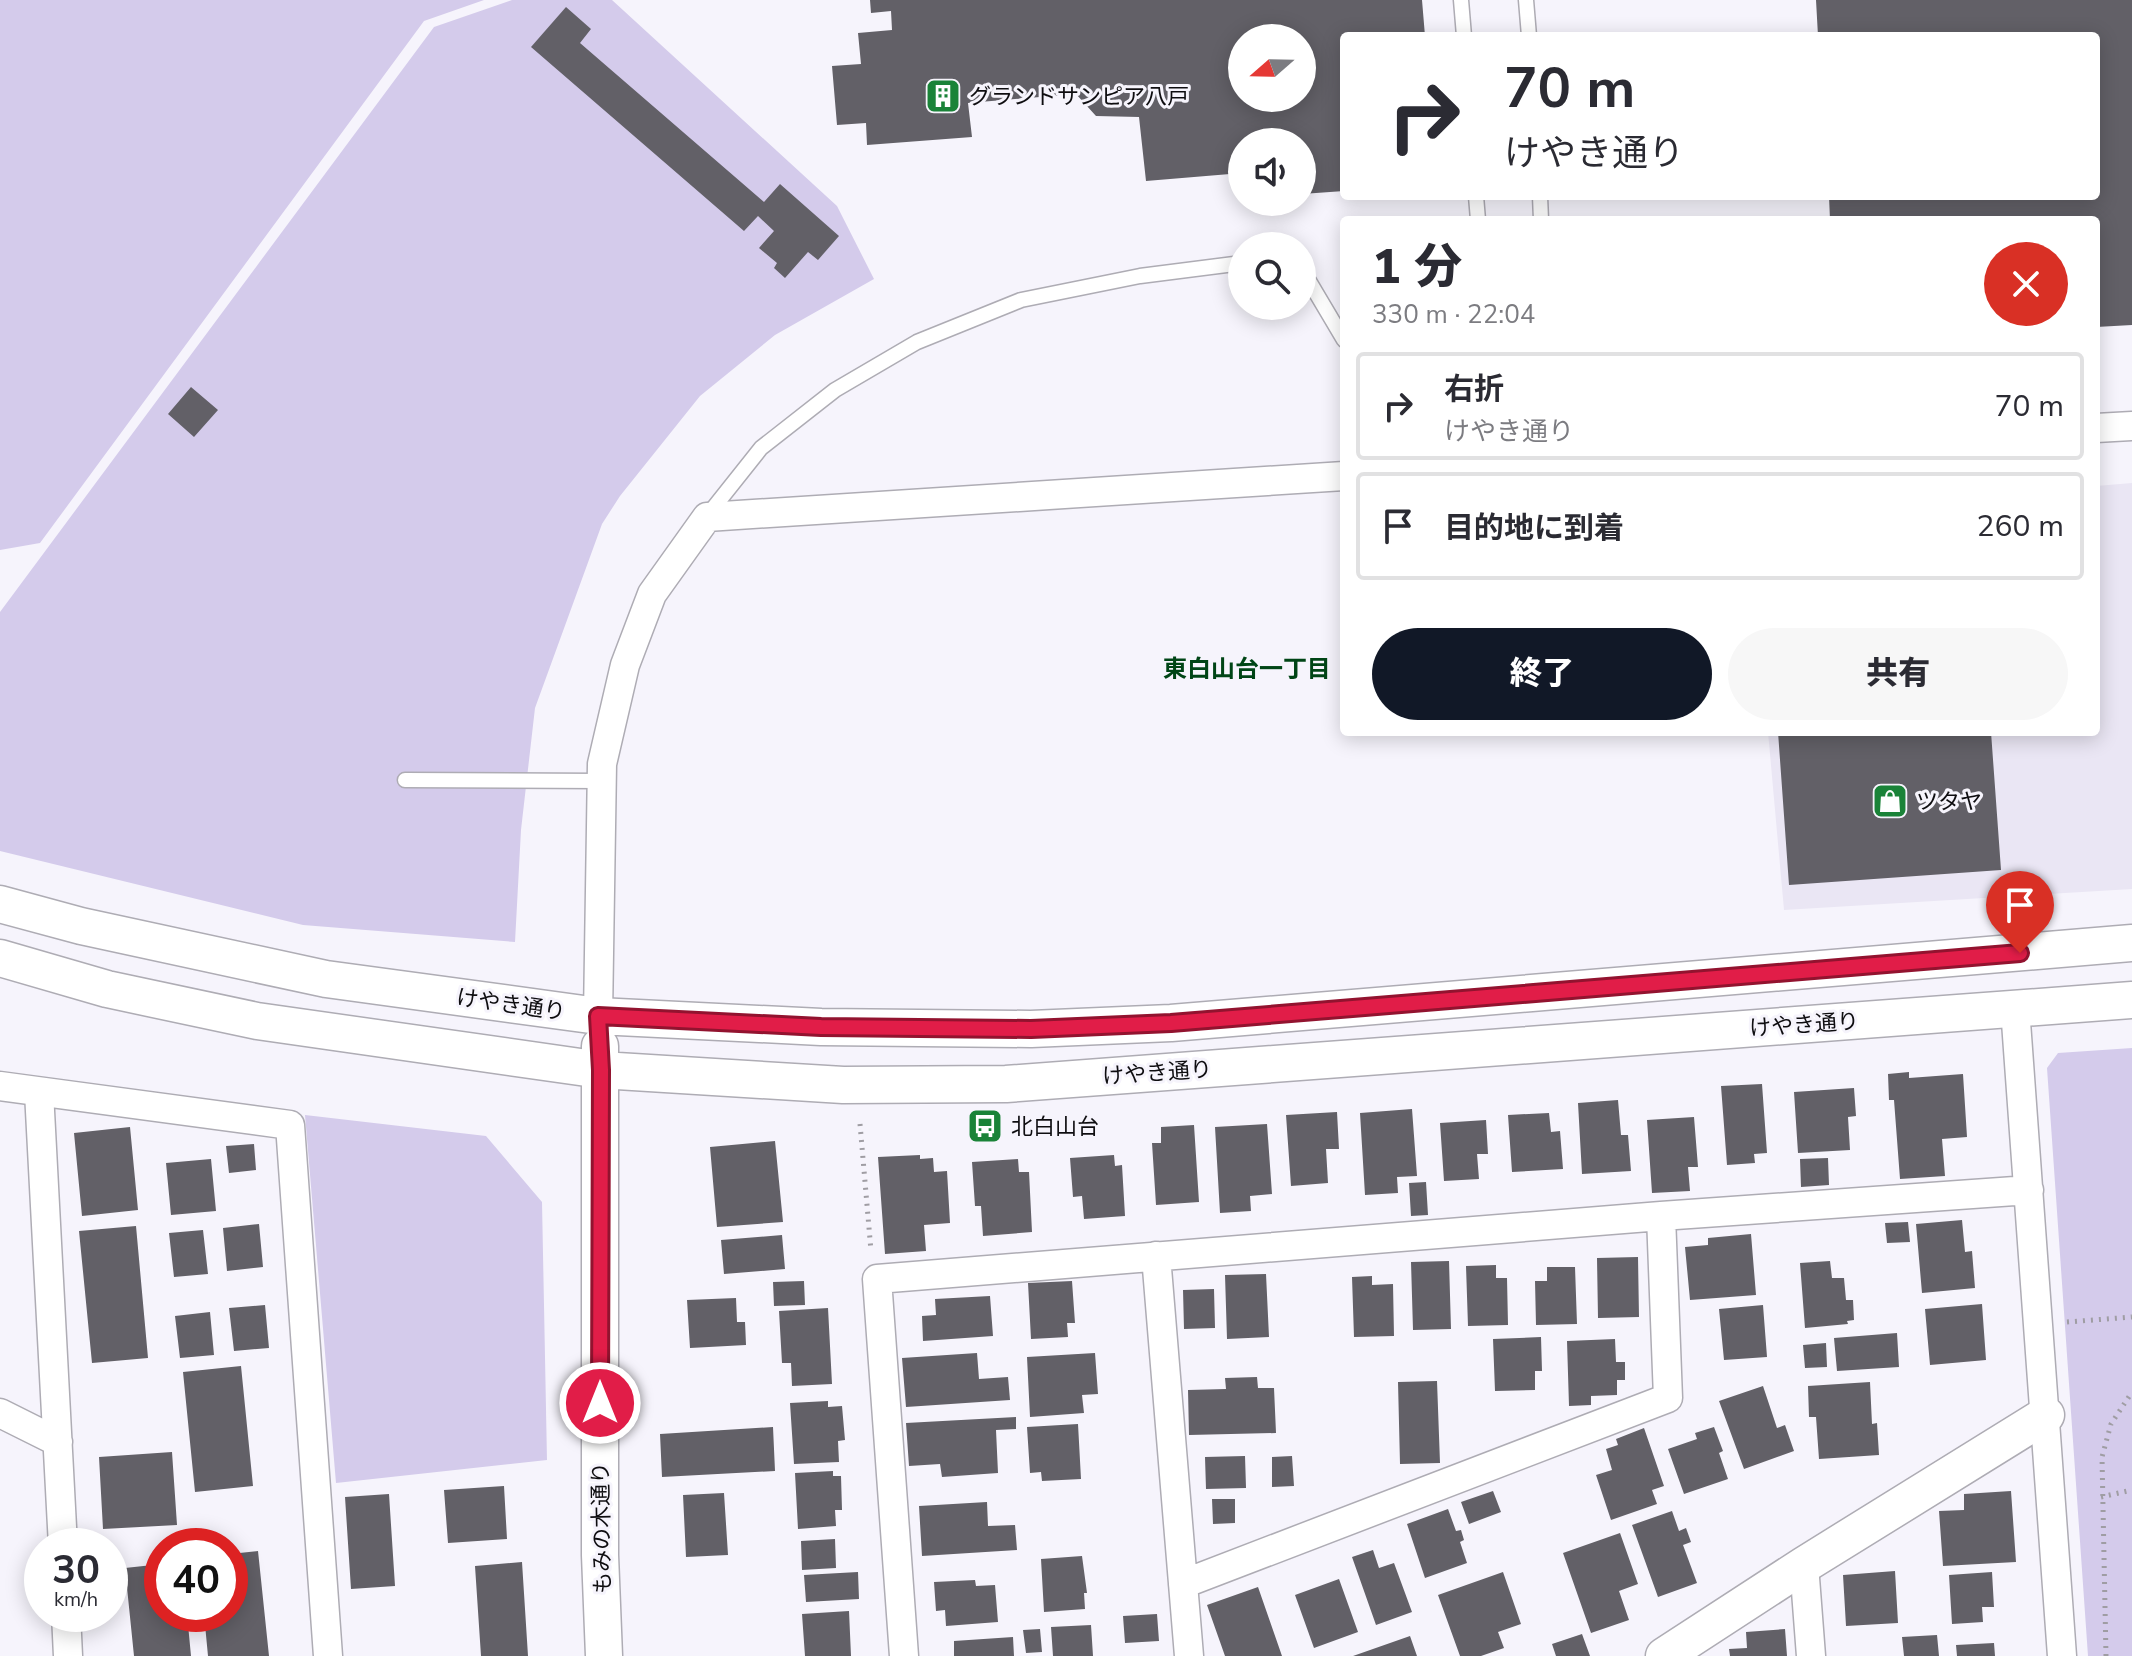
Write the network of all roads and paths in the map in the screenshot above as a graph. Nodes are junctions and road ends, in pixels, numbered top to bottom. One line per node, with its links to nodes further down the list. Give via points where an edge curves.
1 (1461, 0): 3 (lane)
2 (1526, 0): 4 (lane)
3 (1464, 32)
4 (1529, 32)
5 (1228, 265): 11 (lane, via 1021,300 917,342 835,390 761,448)
6 (1316, 293): 7 (lane)
7 (1340, 333)
8 (2132, 426): 9 (street)
9 (2100, 428)
10 (1340, 476): 11 (street)
11 (707, 517): 13 (street, via 652,594 625,665)
12 (405, 780): 13 (lane)
13 (601, 781): 19 (street)
14 (0, 904): 19 (street, けやき通り, via 326,979)
15 (2132, 943): 19 (street, けやき通り, via 1171,1023 836,1028)
16 (0, 958): 20 (street, けやき通り, via 107,989 257,1021)
17 (2132, 1000): 18 (street, けやき通り)
18 (2015, 1008): 20 (street, けやき通り, via 1006,1084 843,1085); 24 (street)
19 (598, 1016): 20 (street, もみの木通り)
20 (601, 1070): 42 (street, もみの木通り)
21 (0, 1086): 22 (street)
22 (39, 1092): 33 (street); 41 (street, via 290,1125)
23 (860, 1124): 27 (path)
24 (2029, 1190): 25 (street); 29 (street)
25 (1661, 1216): 26 (street); 38 (street, via 1668,1398)
26 (1156, 1256): 27 (street); 38 (street)
27 (877, 1279): 43 (street)
28 (2132, 1317): 29 (path)
29 (2038, 1324): 32 (street)
30 (2132, 1392): 35 (path, via 2111,1424 2102,1457)
31 (0, 1413): 33 (street)
32 (2046, 1415): 37 (street); 47 (street)
33 (58, 1442): 36 (street)
34 (2132, 1490): 35 (path)
35 (2101, 1497): 48 (path)
36 (62, 1528)
37 (1804, 1565): 45 (street); 46 (street)
38 (1183, 1584): 44 (street)
39 (67, 1632): 40 (street)
40 (68, 1656)
41 (328, 1656)
42 (604, 1656)
43 (904, 1656)
44 (1189, 1656)
45 (1664, 1656)
46 (1811, 1656)
47 (2062, 1656)
48 (2106, 1656)

